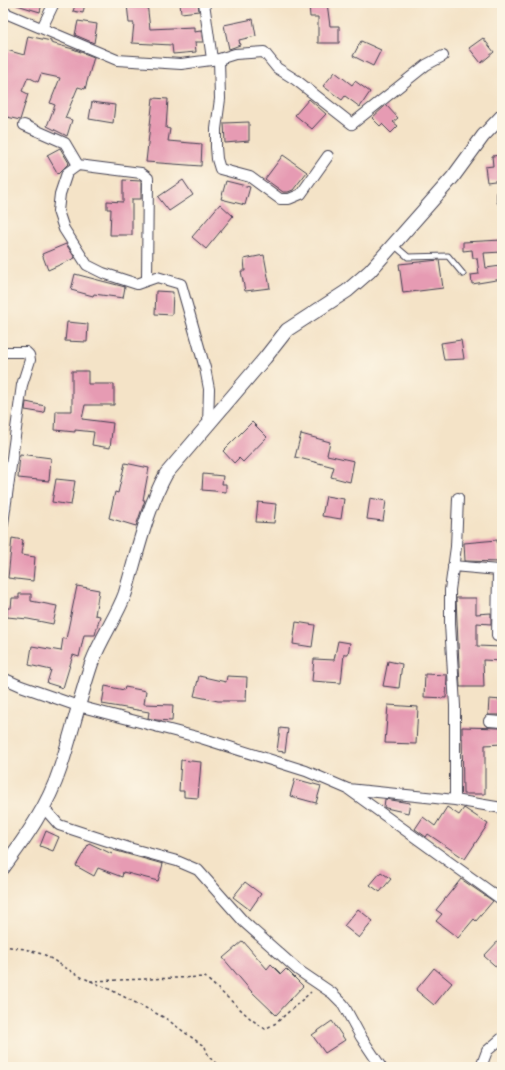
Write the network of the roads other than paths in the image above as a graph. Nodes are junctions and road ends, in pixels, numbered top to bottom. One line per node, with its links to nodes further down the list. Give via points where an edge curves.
1 (54, 3): 4 (street)
2 (204, 3): 6 (street)
3 (3, 12): 4 (street)
4 (42, 28): 6 (street, via 117,60 181,64)
5 (443, 56): 6 (street, via 426,65 352,124 277,68 264,52 235,54)
6 (216, 59): 9 (street, via 220,99 216,129 216,160 220,169 250,177 280,199 289,199 301,194)
7 (502, 116): 13 (street)
8 (24, 125): 10 (street, via 65,143)
9 (328, 156)
10 (78, 165): 15 (street, via 141,172 148,178); 15 (street, via 67,173 60,194 58,211 64,229 87,265 137,284)
11 (502, 194): 12 (street)
12 (502, 200)
13 (393, 245): 14 (lane, via 408,257 448,256); 17 (street, via 370,271 347,291 287,330)
14 (462, 274)
15 (147, 280): 17 (street, via 157,277 181,284 209,389)
16 (3, 352): 19 (street, via 26,352 30,360 22,385)
17 (208, 426): 23 (street, via 166,474 156,492 124,596 99,643)
18 (458, 498): 20 (street)
19 (3, 524)
20 (453, 566): 21 (street, via 498,570 497,636); 27 (street, via 450,624 455,706)
21 (502, 636)
22 (3, 678): 23 (street)
23 (78, 706): 26 (street, via 201,738 306,771); 28 (street, via 60,770)
24 (489, 721): 25 (street)
25 (502, 722)
26 (348, 789): 27 (street); 31 (street)
27 (455, 800): 29 (street)
28 (43, 807): 30 (street, via 28,835); 33 (street, via 59,825 177,861 198,870 244,922 298,970 320,984 343,1004)
29 (502, 808)
30 (3, 868)
31 (502, 900)
32 (502, 1038): 34 (street, via 487,1051)
33 (381, 1067)
34 (481, 1067)

